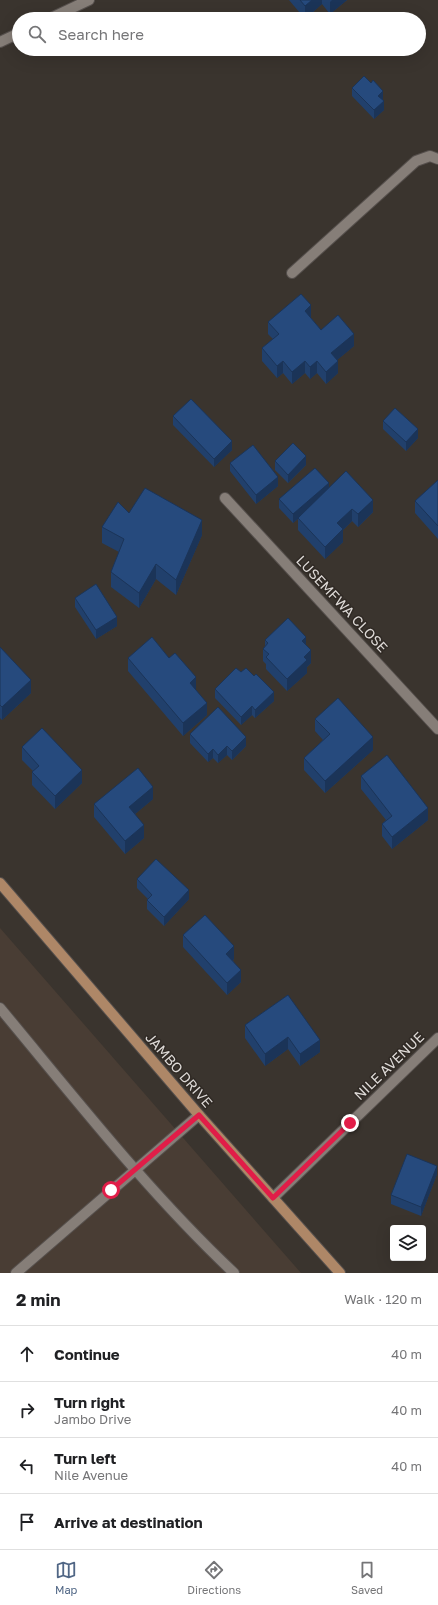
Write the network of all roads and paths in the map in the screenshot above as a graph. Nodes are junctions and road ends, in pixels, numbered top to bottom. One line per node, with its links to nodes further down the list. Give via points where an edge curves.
1 (89, 0): 2 (street)
2 (64, 12)
3 (12, 36): 4 (street)
4 (0, 42)
5 (438, 159): 6 (street, via 430,156 416,161)
6 (292, 273)
7 (225, 498): 8 (street, LUSEMFWA CLOSE)
8 (438, 729)
9 (0, 883): 12 (main road, JAMBO DRIVE)
10 (0, 1008): 13 (street)
11 (438, 1038): 14 (street, NILE AVENUE)
12 (199, 1115): 13 (street); 14 (main road, JAMBO DRIVE)
13 (135, 1169): 15 (street); 16 (street, via 209,1250)
14 (273, 1198): 17 (main road, JAMBO DRIVE)
15 (16, 1273)
16 (234, 1273)
17 (340, 1273)

